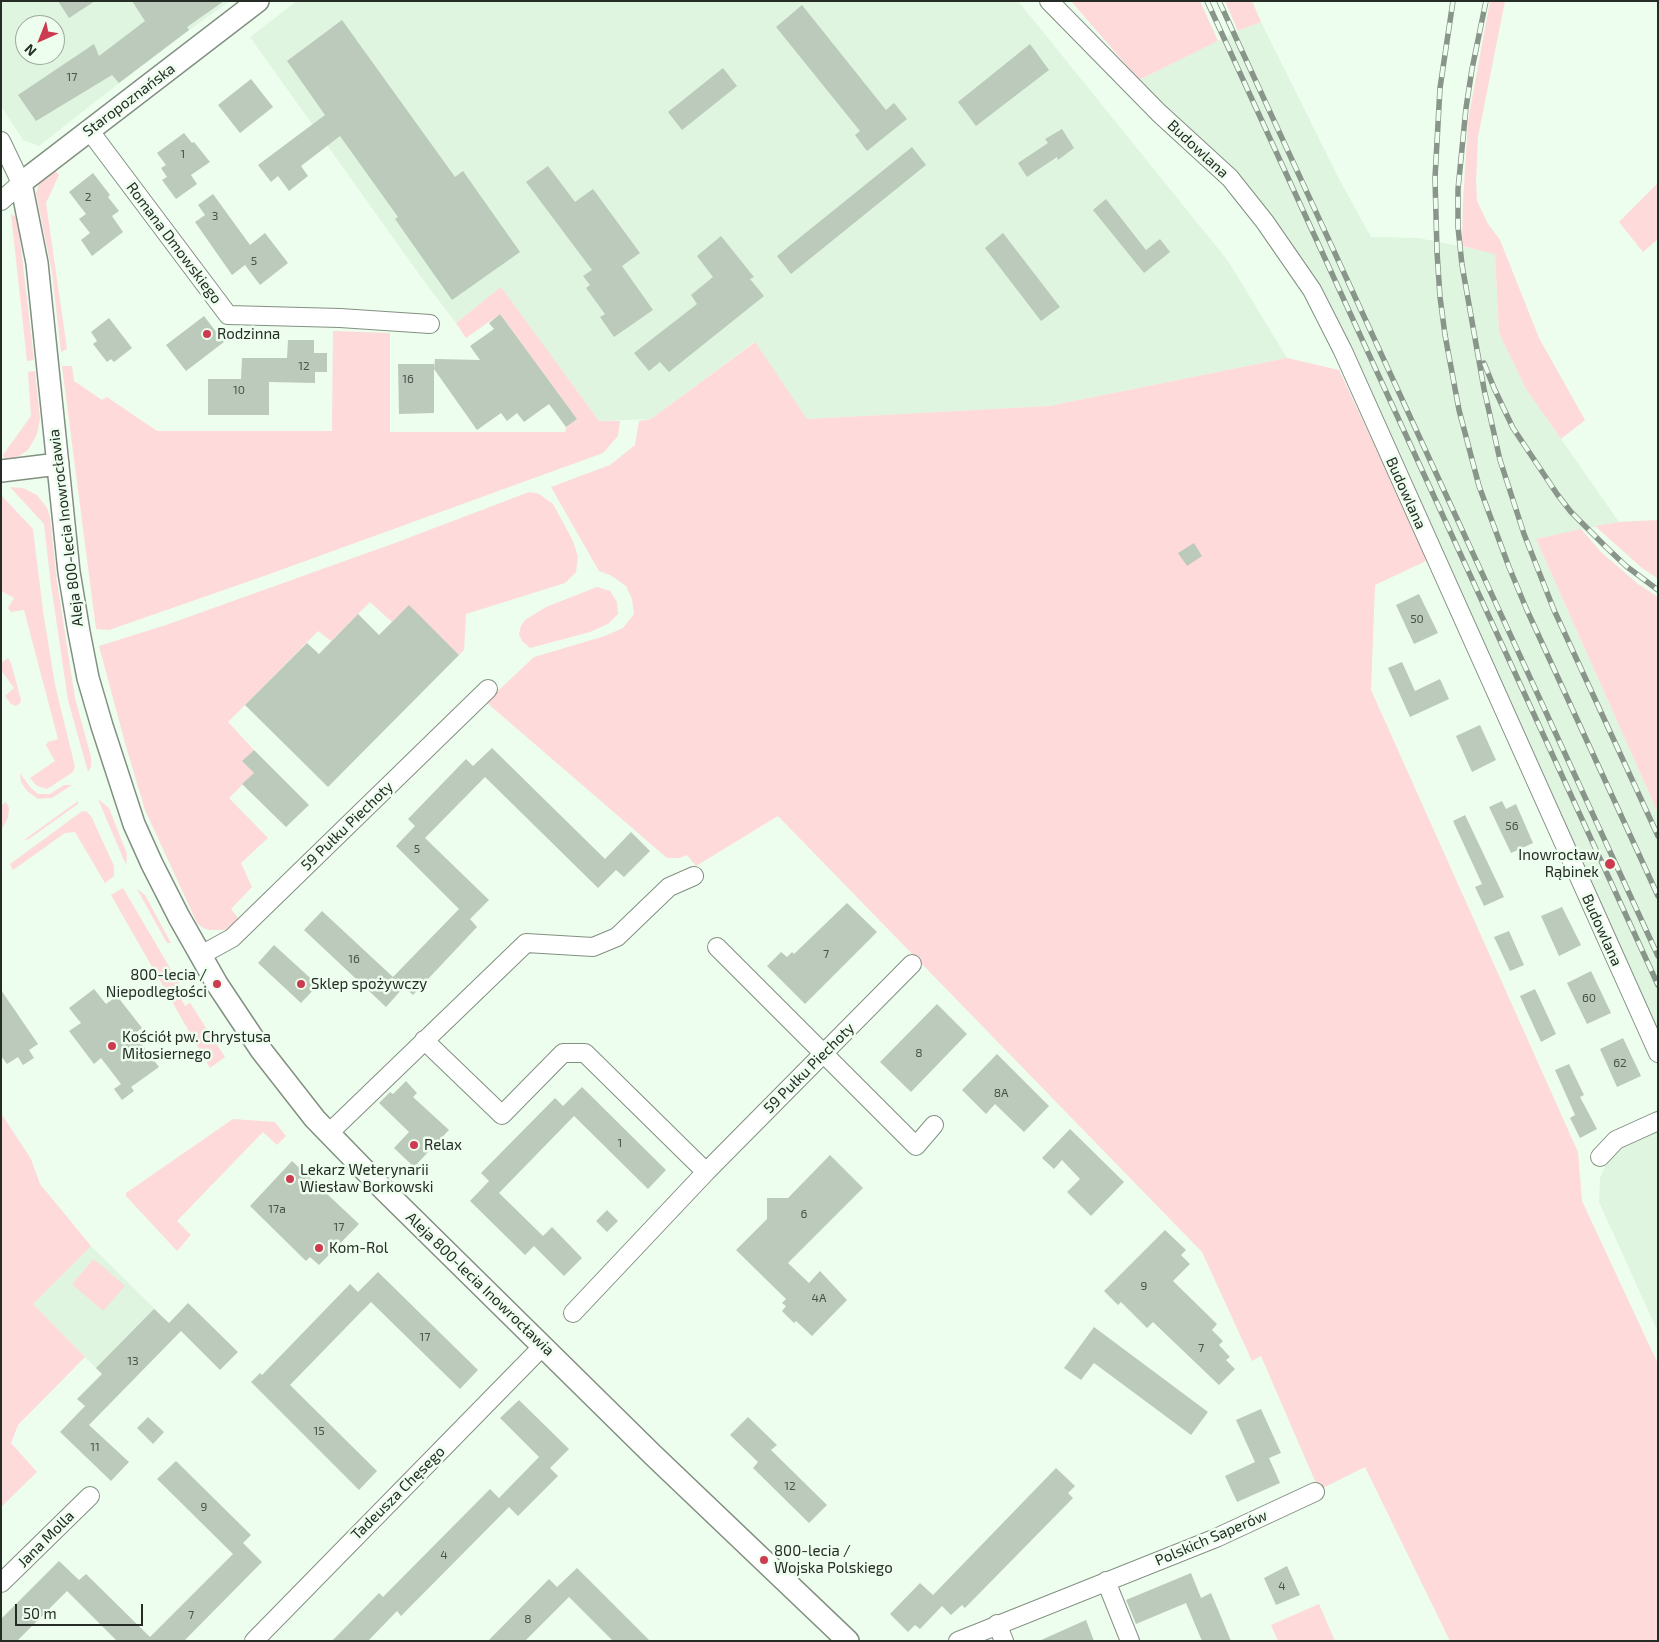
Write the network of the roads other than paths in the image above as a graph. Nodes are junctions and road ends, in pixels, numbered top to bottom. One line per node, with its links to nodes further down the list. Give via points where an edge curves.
1 (258, 1): 3 (street, Staropoznańska)
2 (1049, 1): 16 (street, Budowlana, via 1159,113 1230,178 1312,290 1347,360)
3 (89, 130): 5 (street, Staropoznańska); 7 (street, Romana Dmowskiego, via 228,315)
4 (1, 141): 5 (street)
5 (21, 183): 6 (street, Staropoznańska); 8 (street, Aleja 800-lecia Inowrocławia, via 36,264)
6 (1, 201)
7 (430, 324)
8 (58, 464): 9 (street); 13 (street, Aleja 800-lecia Inowrocławia, via 69,572 96,706 134,824)
9 (1, 471)
10 (488, 689): 13 (street, 59 Pułku Piechoty, via 232,938)
11 (694, 876): 15 (street, via 669,887 617,936 593,947 526,943)
12 (717, 947): 17 (street)
13 (201, 955): 20 (street, Aleja 800-lecia Inowrocławia, via 261,1050)
14 (912, 964): 17 (street, 59 Pułku Piechoty)
15 (424, 1040): 20 (street); 22 (street, via 502,1116 563,1054 585,1053)
16 (1658, 1053)
17 (822, 1055): 19 (street, via 916,1146); 22 (street, 59 Pułku Piechoty)
18 (1658, 1121): 21 (street, via 1616,1140)
19 (934, 1125)
20 (329, 1133): 24 (street, Aleja 800-lecia Inowrocławia)
21 (1600, 1157)
22 (706, 1172): 23 (street, 59 Pułku Piechoty)
23 (573, 1313)
24 (543, 1346): 30 (street, Tadeusza Chęsego); 31 (street, Aleja 800-lecia Inowrocławia)
25 (1315, 1492): 27 (street, Polskich Saperów, via 1216,1538)
26 (90, 1496): 28 (street, Jana Molla)
27 (1106, 1581): 29 (street, Polskich Saperów); 34 (street)
28 (1, 1583)
29 (997, 1624): 32 (street, Polskich Saperów); 33 (street)
30 (254, 1641)
31 (848, 1641)
32 (958, 1641)
33 (1004, 1641)
34 (1130, 1641)

